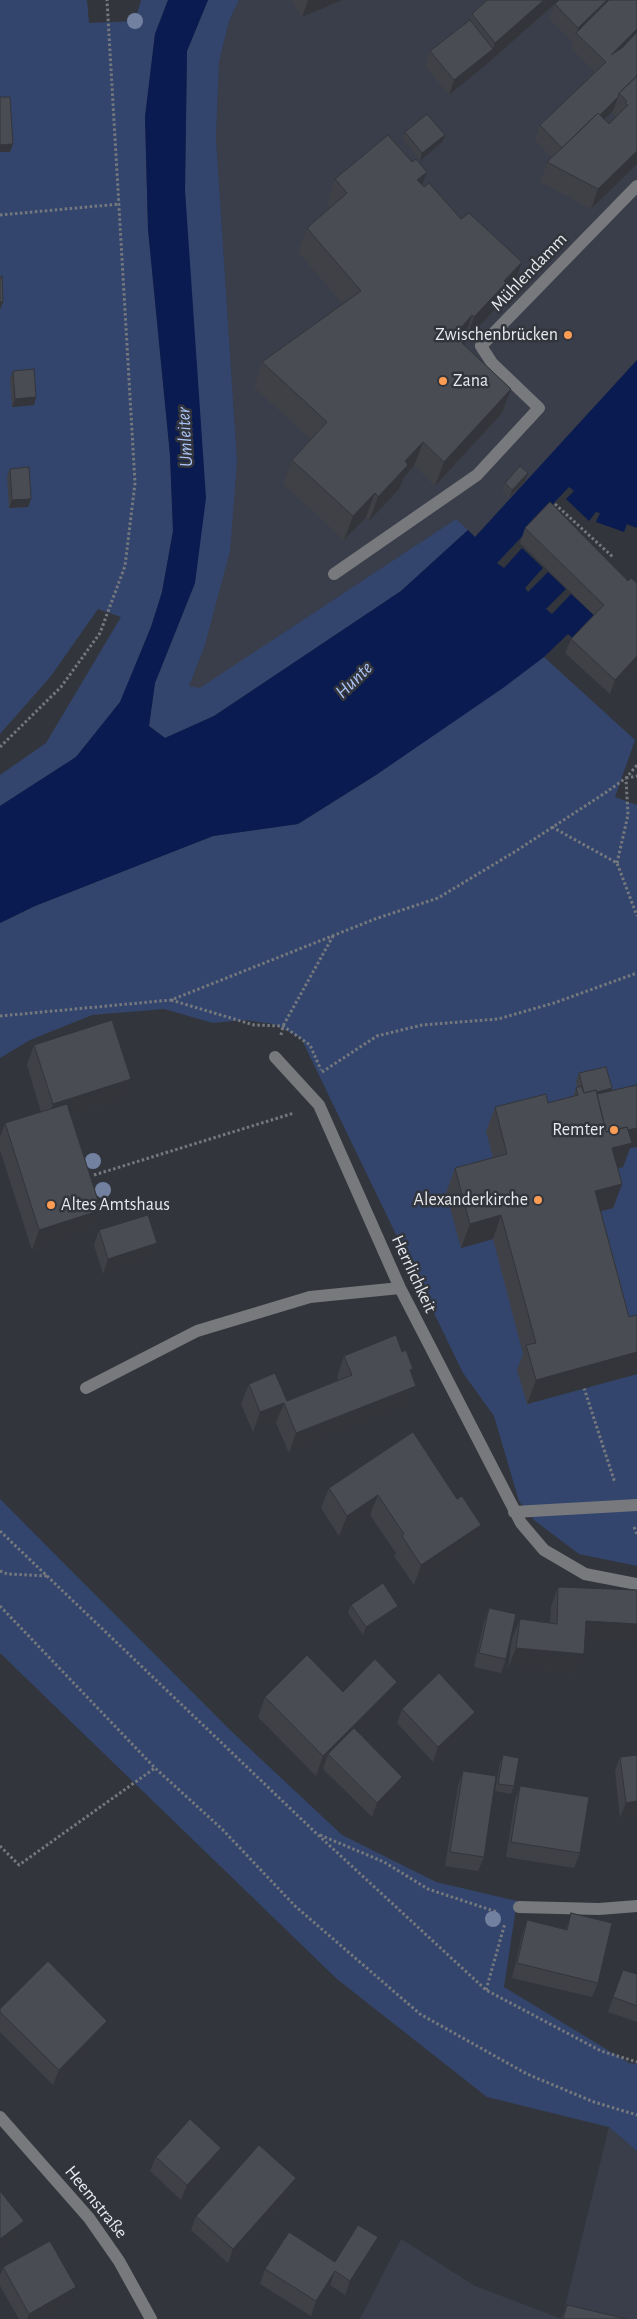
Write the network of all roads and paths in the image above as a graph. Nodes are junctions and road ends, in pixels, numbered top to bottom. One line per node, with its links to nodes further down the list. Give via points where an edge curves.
1 (106, 0): 3 (path)
2 (637, 186): 7 (street, Mühlendamm, via 481,346 492,363 539,408 477,475)
3 (120, 204): 4 (path); 8 (path, via 134,483 126,566 100,633 61,687)
4 (0, 215)
5 (555, 504): 6 (path)
6 (614, 558)
7 (334, 574)
8 (0, 747)
9 (637, 766): 11 (path)
10 (637, 776): 11 (path)
11 (626, 778): 12 (path); 13 (path, via 628,815)
12 (552, 827): 13 (path); 15 (path, via 438,898)
13 (616, 863): 14 (path)
14 (637, 916)
15 (333, 936): 17 (path, via 170,1000); 18 (path)
16 (637, 973): 20 (path, via 498,1019 422,1025 377,1036)
17 (0, 1016)
18 (284, 1026)
19 (275, 1058): 21 (street, Herrlichkeit)
20 (322, 1072)
21 (319, 1105): 22 (path); 23 (street, Herrlichkeit)
22 (94, 1175)
23 (400, 1288): 24 (street, via 310,1297 197,1331); 27 (street, Herrlichkeit)
24 (86, 1388)
25 (584, 1388): 26 (path, via 615,1484)
26 (632, 1506): 27 (street); 29 (path)
27 (514, 1512): 32 (street, Herrlichkeit, via 544,1550 585,1574)
28 (0, 1531): 31 (path)
29 (637, 1534)
30 (0, 1571): 31 (path)
31 (48, 1576): 35 (path)
32 (637, 1584)
33 (0, 1606): 34 (path)
34 (155, 1768): 36 (path, via 19,1864); 42 (path, via 222,1829 295,1906 420,2014 527,2074 594,2102)
35 (317, 1834): 39 (path, via 384,1862 428,1889); 40 (path)
36 (0, 1846)
37 (637, 1906): 38 (street, via 599,1909)
38 (519, 1907): 39 (path)
39 (507, 1916): 40 (path)
40 (486, 1990): 41 (path, via 601,2050)
41 (637, 2062)
42 (637, 2115)
43 (0, 2117): 44 (street, Heemstraße, via 90,2218 119,2261)
44 (150, 2319)

